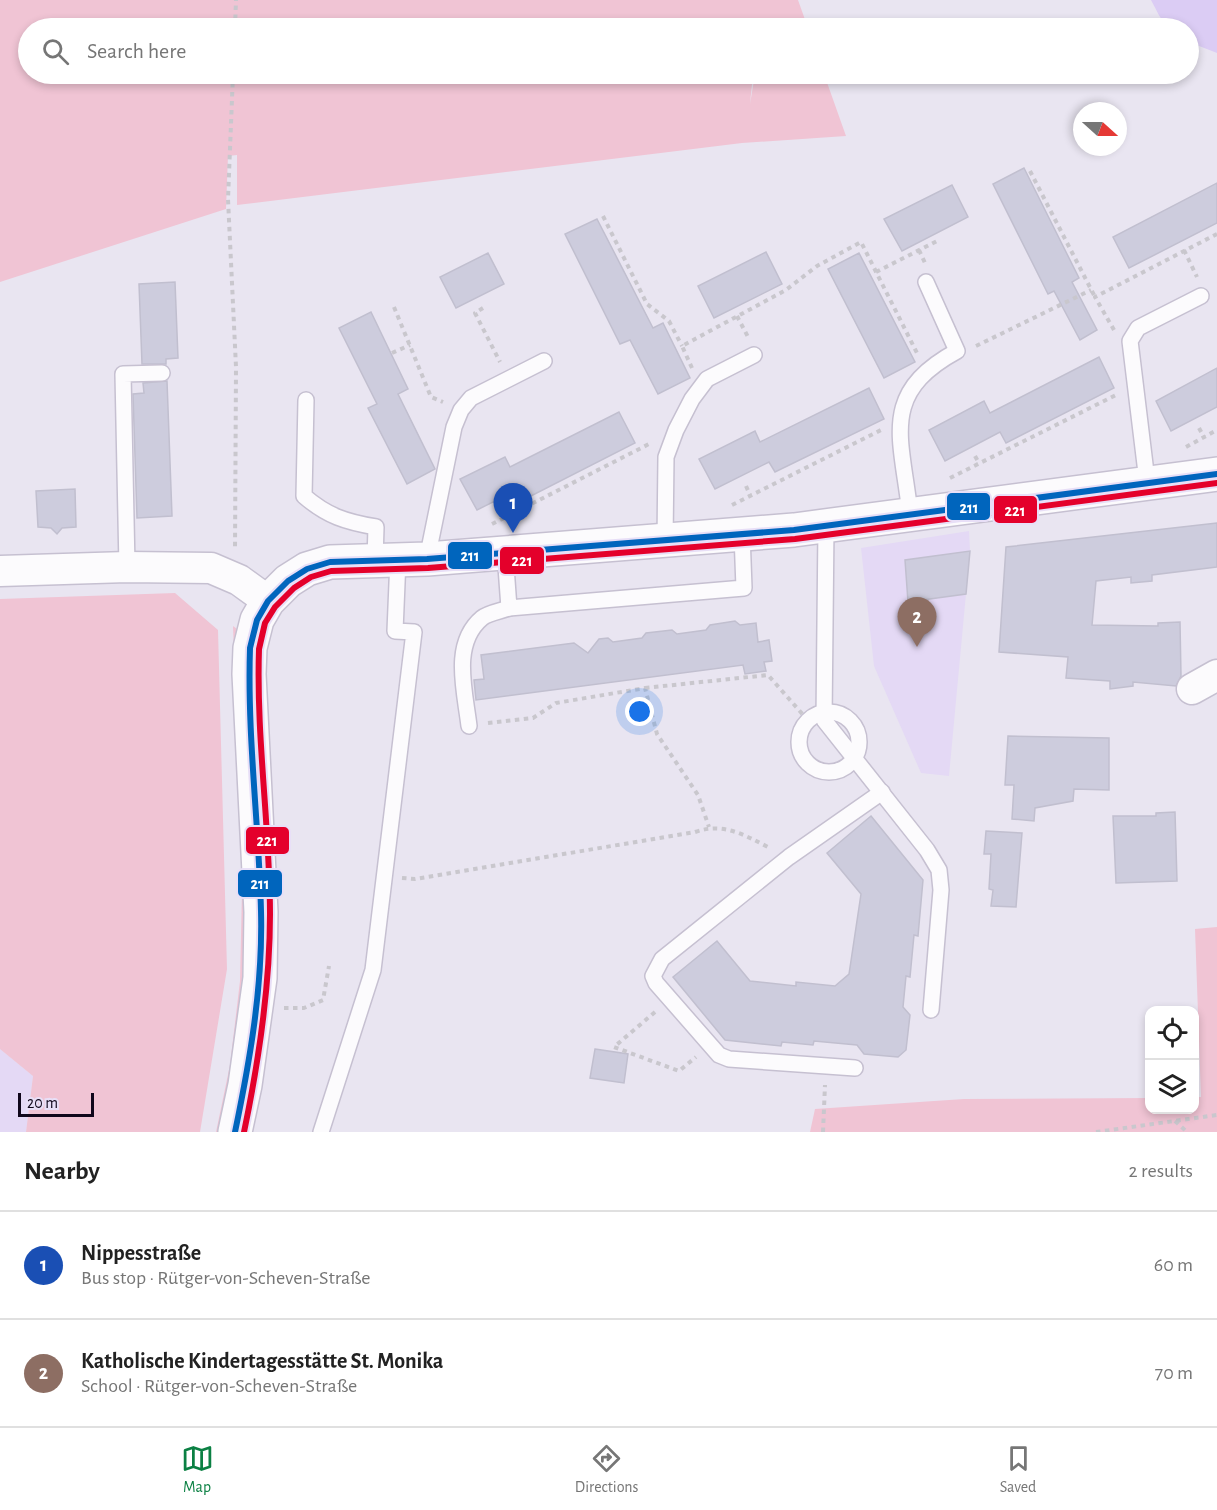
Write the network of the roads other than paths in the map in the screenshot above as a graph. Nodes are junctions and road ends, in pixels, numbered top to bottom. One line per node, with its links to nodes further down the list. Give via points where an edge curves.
1 (926, 282): 9 (lane, via 957,351 926,370 909,390 900,420)
2 (1201, 296): 8 (lane, via 1138,328 1130,341)
3 (754, 355): 12 (lane, via 707,379 676,430 666,457)
4 (543, 361): 14 (lane, via 471,398 461,410)
5 (162, 373): 15 (lane, via 123,374)
6 (306, 400): 14 (lane, via 304,496 343,522 376,527)
7 (1217, 474): 8 (street)
8 (1148, 481): 9 (street)
9 (910, 514): 10 (street)
10 (826, 526): 11 (street); 19 (lane)
11 (736, 535): 12 (street); 18 (lane, via 744,588)
12 (665, 541): 13 (street)
13 (495, 554): 14 (street); 18 (lane)
14 (400, 559): 17 (street, via 317,565 288,581); 26 (lane, via 395,631 414,632 373,970)
15 (127, 567): 16 (street); 17 (street, via 211,568 232,576)
16 (0, 571)
17 (268, 601): 25 (street, via 257,620 249,674 261,912 260,978)
18 (509, 608): 20 (lane, via 483,616 467,636 462,664)
19 (823, 712): 21 (lane, via 824,720); 21 (lane, via 835,712 854,725 859,736); 21 (lane, via 808,721 800,736 804,759 823,772 835,772)
20 (469, 726)
21 (854, 759): 22 (lane)
22 (882, 792): 23 (lane, via 939,870 941,890); 24 (lane, via 789,857 662,959 653,976 719,1054 741,1062)
23 (931, 1010)
24 (855, 1068)
25 (235, 1132)
26 (321, 1132)

